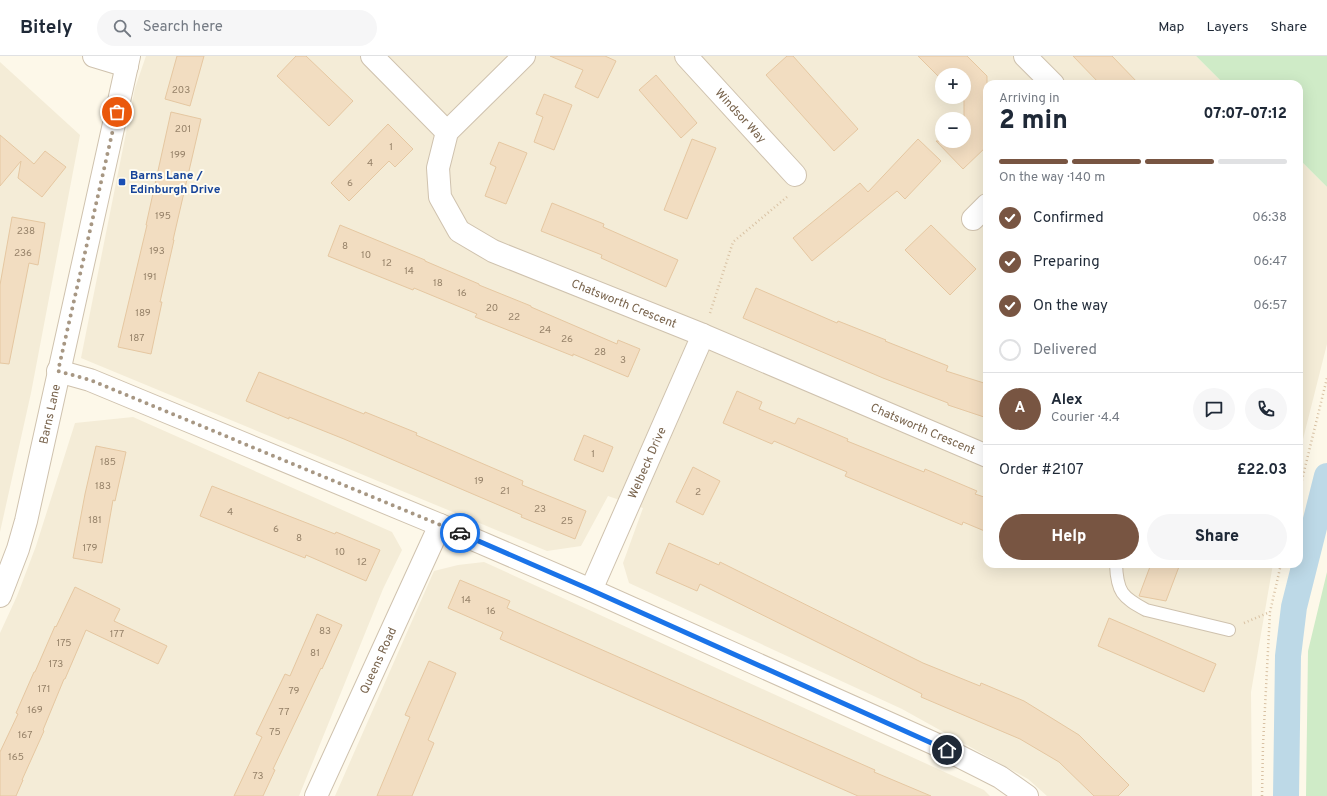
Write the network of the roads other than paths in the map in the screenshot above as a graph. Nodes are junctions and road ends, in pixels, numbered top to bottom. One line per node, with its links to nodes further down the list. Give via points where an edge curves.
1 (94, 56): 6 (street, Barns Lane)
2 (372, 56): 8 (street)
3 (524, 56): 8 (street)
4 (686, 56): 9 (street, Windsor Way)
5 (1025, 56): 7 (street)
6 (128, 61): 11 (street, Barns Lane)
7 (1049, 80)
8 (447, 132): 10 (street, Chatsworth Crescent, via 438,168 440,196 459,231 493,252)
9 (795, 175)
10 (703, 335): 12 (street, Chatsworth Crescent); 15 (street, Welbeck Drive)
11 (58, 371): 13 (street, via 90,380); 16 (street, Barns Lane, via 26,521)
12 (983, 454)
13 (440, 524): 15 (street); 18 (street, Queens Road)
14 (1116, 568): 17 (lane, via 1116,580 1122,594 1135,604 1146,610)
15 (591, 590): 19 (street, via 933,743 1000,778)
16 (0, 596)
17 (1229, 630)
18 (316, 796)
19 (1027, 796)

